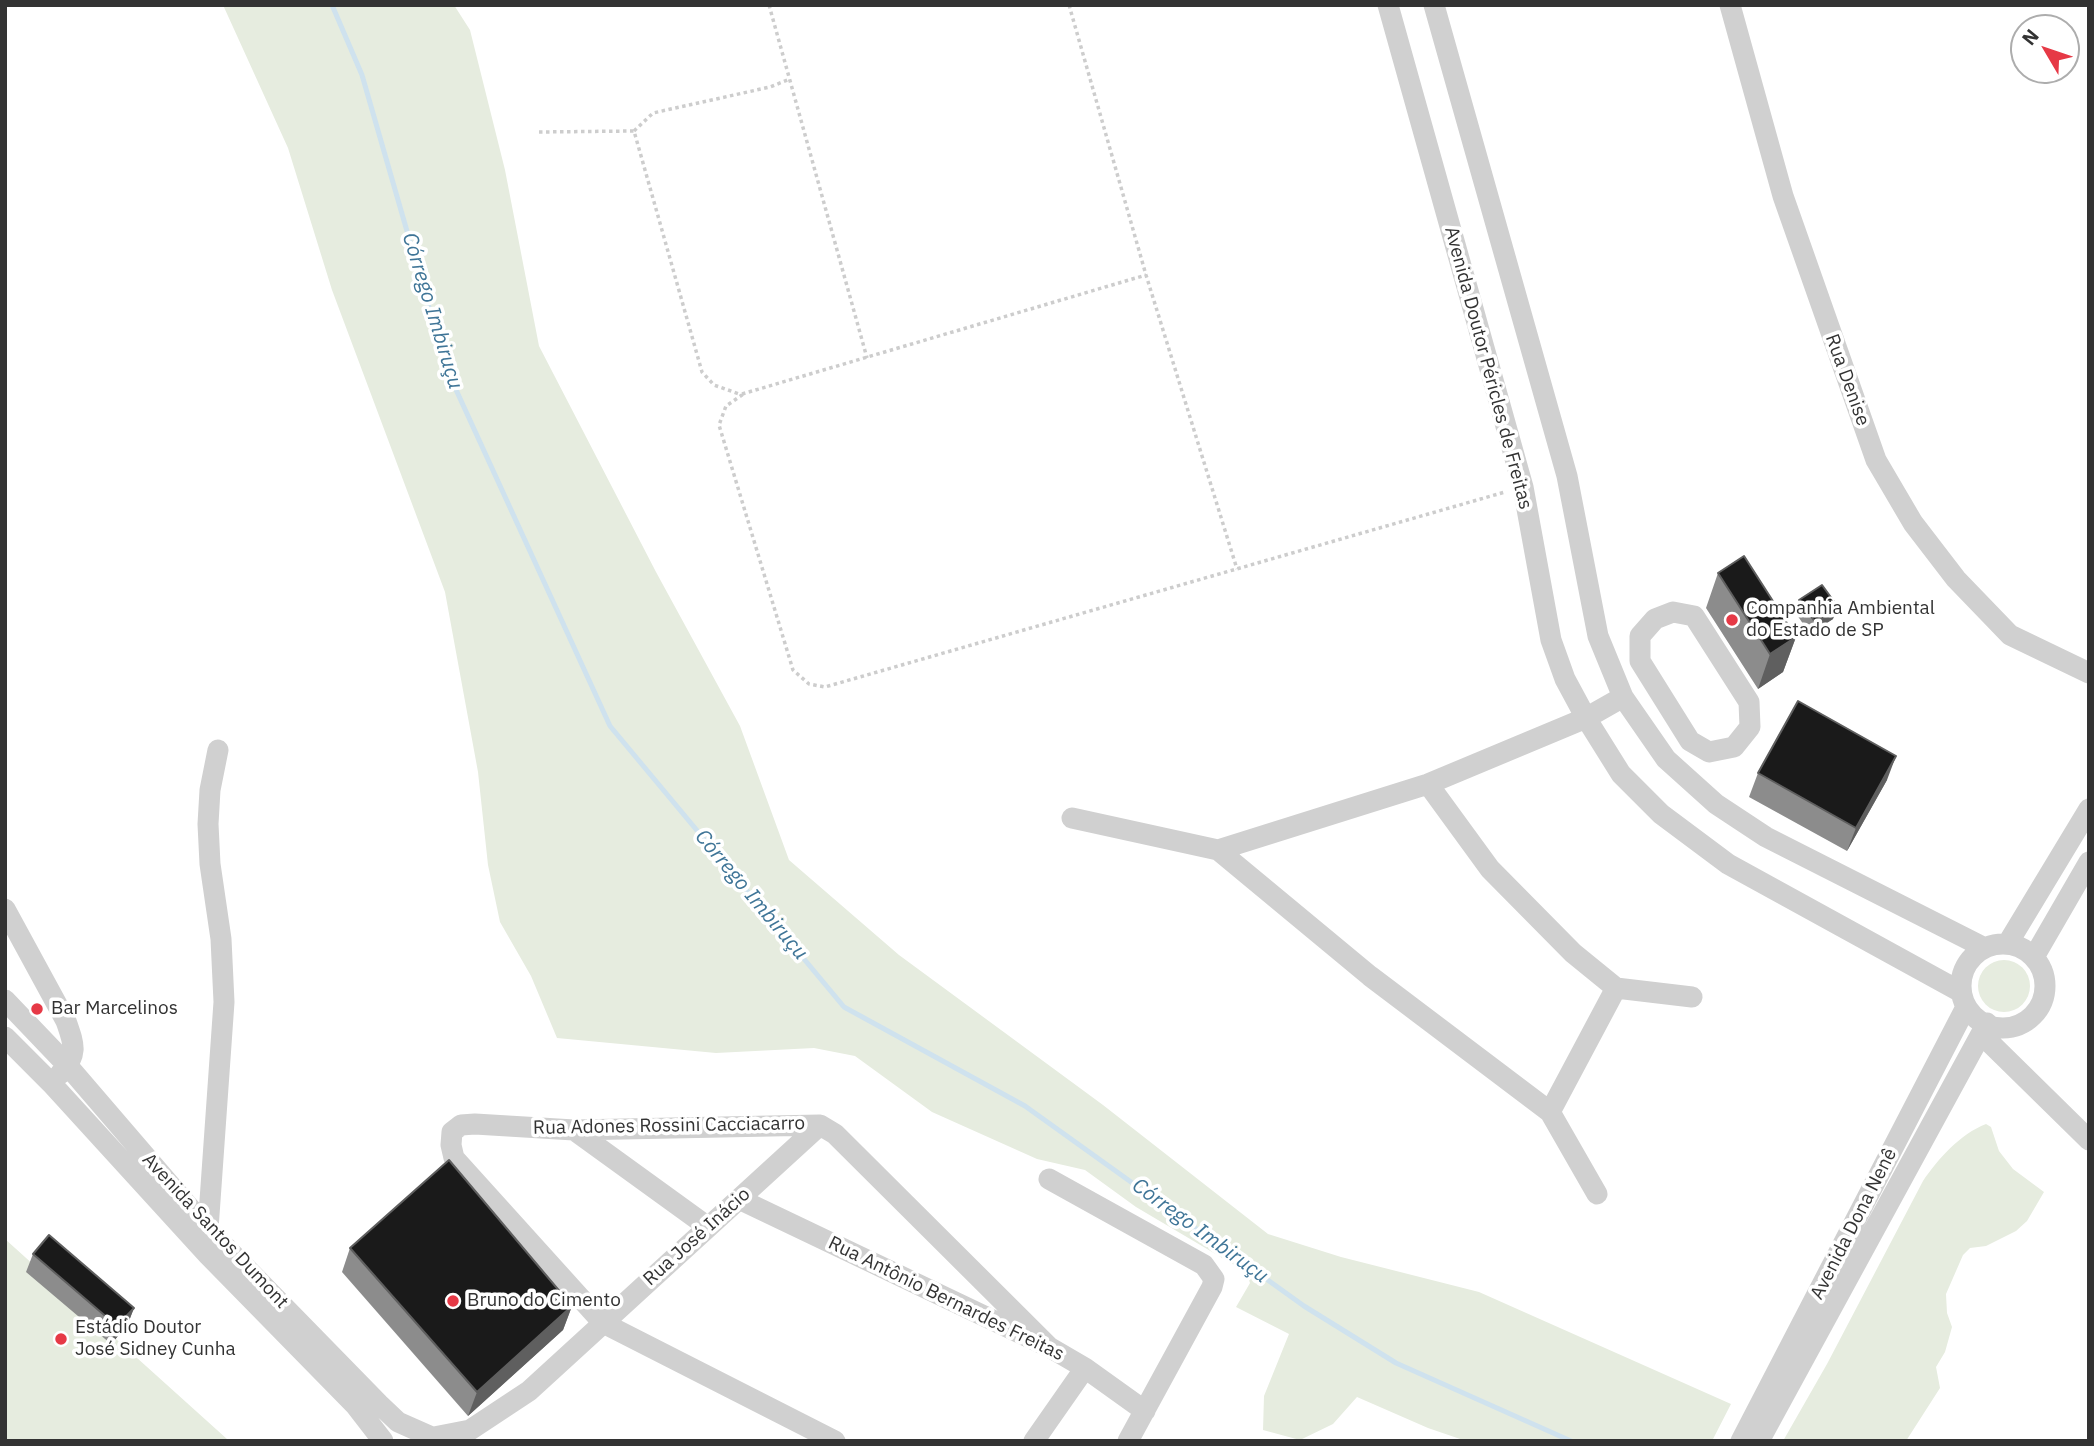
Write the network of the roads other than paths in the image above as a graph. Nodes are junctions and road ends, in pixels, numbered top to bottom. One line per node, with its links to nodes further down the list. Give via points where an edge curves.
1 (1388, 5): 7 (street, Avenida Doutor Péricles de Freitas, via 1524,487 1550,640)
2 (1434, 5): 5 (street, via 1567,476 1598,636)
3 (1730, 5): 4 (street, Rua Denise, via 1783,196 1876,460 1913,523 1956,579 2010,635)
4 (2089, 673)
5 (1623, 696): 7 (street); 8 (street)
6 (1671, 710): 6 (street, via 1689,741 1709,752 1734,747 1750,727 1749,702 1693,616 1673,612 1655,619 1640,636 1640,661); 8 (street)
7 (1586, 718): 10 (street); 22 (street, Avenida Doutor Péricles de Freitas, via 1621,774 1661,814 1728,864)
8 (1644, 727): 17 (street, via 1666,758 1716,804 1766,837)
9 (218, 750): 35 (street, via 208,824 224,1002)
10 (1428, 784): 13 (street); 19 (street, via 1490,869 1573,953)
11 (2089, 809): 16 (street)
12 (1072, 818): 13 (street)
13 (1218, 850): 27 (street, via 1370,976)
14 (2089, 862): 18 (street)
15 (5, 909): 25 (street, via 66,1021 75,1053)
16 (2008, 943): 17 (street); 18 (street)
17 (1985, 948): 22 (street, via 1970,959 1962,976)
18 (2034, 957): 23 (street, via 2044,975 2045,992 2039,1008 2027,1021 2005,1029)
19 (1616, 988): 20 (street); 27 (street)
20 (1692, 997)
21 (5, 1000): 25 (street, Avenida Santos Dumont)
22 (1964, 1000): 23 (street); 47 (street, Avenida Dona Nenê)
23 (1984, 1029): 30 (street); 48 (street, Avenida Dona Nenê)
24 (5, 1037): 26 (street, Avenida Santos Dumont)
25 (68, 1066): 26 (street); 35 (street, Avenida Santos Dumont)
26 (51, 1083): 42 (street, Avenida Santos Dumont, via 208,1255 356,1406)
27 (1550, 1112): 32 (street)
28 (820, 1125): 29 (street, Rua Adones Rossini Cacciacarro); 33 (street, Rua José Inácio); 37 (street, Rua Adones Rossini Cacciacarro, via 835,1133)
29 (574, 1130): 34 (street); 36 (street, Rua Adones Rossini Cacciacarro, via 461,1125 452,1132 451,1145 454,1157)
30 (2089, 1140)
31 (1049, 1179): 39 (street, via 1204,1265 1214,1279)
32 (1597, 1194)
33 (739, 1199): 34 (street, Rua José Inácio); 37 (street, Rua Antônio Bernardes Freitas)
34 (708, 1227): 36 (street, Rua José Inácio)
35 (208, 1228): 41 (street, Avenida Santos Dumont, via 398,1422)
36 (603, 1323): 40 (street, Rua José Inácio, via 529,1391); 44 (street)
37 (1049, 1347): 38 (street, Rua Antônio Bernardes Freitas)
38 (1084, 1368): 39 (street, Rua Antônio Bernardes Freitas); 45 (street)
39 (1145, 1411): 46 (street)
40 (467, 1435): 41 (street, Rua José Inácio)
41 (435, 1437): 43 (street, Rua José Inácio, via 419,1434)
42 (383, 1441)
43 (405, 1441)
44 (835, 1441)
45 (1034, 1441)
46 (1128, 1441)
47 (1741, 1441)
48 (1759, 1441)

